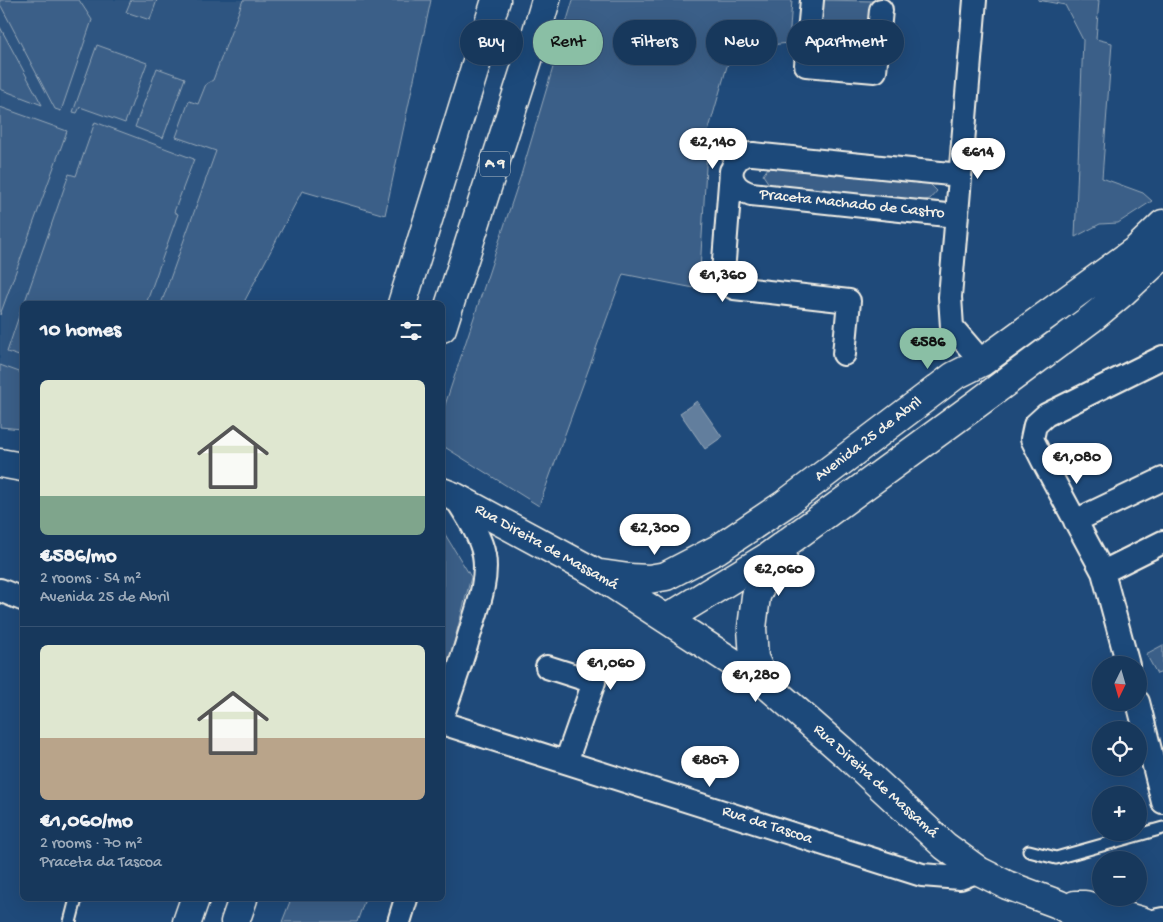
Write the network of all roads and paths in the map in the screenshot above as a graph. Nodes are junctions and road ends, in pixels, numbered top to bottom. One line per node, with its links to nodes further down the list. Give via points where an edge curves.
1 (496, 0): 11 (main road)
2 (546, 0): 12 (main road, A 9)
3 (812, 0): 5 (street, via 806,65 875,71)
4 (975, 0): 7 (street)
5 (880, 10)
6 (731, 171): 7 (street, via 738,159 753,154); 8 (street, Praceta Machado de Castro, via 734,182 751,194); 13 (street, via 722,273 726,282 743,290 849,301)
7 (960, 175): 8 (street)
8 (956, 216): 15 (street, via 950,297 952,327)
9 (1163, 224): 15 (main road, Avenida 25 de Abril, via 1136,250)
10 (1163, 255): 20 (main road, Avenida 25 de Abril, via 1092,318)
11 (403, 301)
12 (445, 319)
13 (844, 354)
14 (1163, 357): 21 (street, via 1046,415 1035,426 1032,439)
15 (982, 362): 23 (main road, Avenida 25 de Abril, via 954,376 785,504)
16 (0, 464): 17 (main road)
17 (20, 467)
18 (1163, 479): 21 (street)
19 (449, 495): 24 (main road, Rua Direita de Massamá); 32 (street, via 479,539 484,556 484,575 464,656)
20 (818, 521): 28 (main road, Avenida 25 de Abril, via 766,558); 31 (main road, Avenida 25 de Abril, via 768,568 756,596 752,628 754,658)
21 (1075, 521): 25 (street)
22 (1163, 542): 25 (street)
23 (718, 549): 24 (main road, Avenida 25 de Abril, via 666,576 630,578); 28 (main road, Avenida 25 de Abril, via 677,589 670,600)
24 (594, 572): 28 (main road, Rua Direita de Massamá)
25 (1103, 572): 29 (street)
26 (0, 590): 27 (street)
27 (20, 598)
28 (666, 619): 31 (main road, Rua Direita de Massamá)
29 (1126, 656)
30 (547, 667): 35 (street, via 594,682)
31 (766, 684): 39 (main road, Rua Direita de Massamá)
32 (445, 709)
33 (1140, 711): 36 (street)
34 (445, 724): 35 (street, Rua da Tascoa)
35 (566, 762): 39 (street, Rua da Tascoa, via 922,875 960,878)
36 (1163, 802)
37 (1163, 828): 38 (lane, via 1056,858)
38 (1030, 851)
39 (979, 872): 44 (main road, Rua Direita de Massamá)
40 (75, 901): 46 (lane)
41 (194, 901): 47 (main road)
42 (242, 901): 48 (main road)
43 (405, 901): 49 (street)
44 (1058, 904): 50 (main road, Rua Direita de Massamá); 51 (main road, Rua Direita de Massamá, via 1085,905)
45 (1163, 919): 52 (street)
46 (70, 922)
47 (187, 922)
48 (235, 922)
49 (399, 922)
50 (1093, 922)
51 (1144, 922)
52 (1149, 922)

